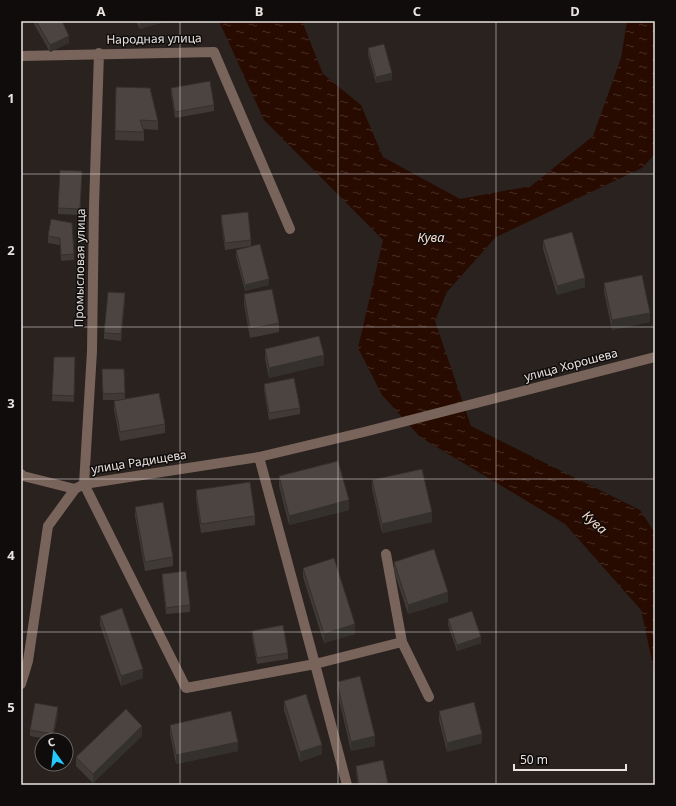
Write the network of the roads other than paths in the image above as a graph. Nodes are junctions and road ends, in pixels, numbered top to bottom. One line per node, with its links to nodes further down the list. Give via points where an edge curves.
1 (99, 53): 2 (street, Народная улица); 3 (street, Народная улица, via 214,52); 8 (street, Промысловая улица, via 92,351)
2 (21, 56)
3 (290, 229)
4 (655, 357): 5 (street, улица Хорошева)
5 (364, 432): 6 (street, улица Радищева)
6 (259, 457): 8 (street, улица Радищева); 12 (street)
7 (21, 474): 9 (street)
8 (84, 484): 9 (street, улица Радищева); 12 (street, via 186,688)
9 (75, 489): 13 (street, улица Радищева, via 48,526 28,661)
10 (386, 554): 11 (street)
11 (402, 642): 12 (street); 14 (street)
12 (315, 664): 15 (street)
13 (21, 684)
14 (429, 697)
15 (346, 785)

